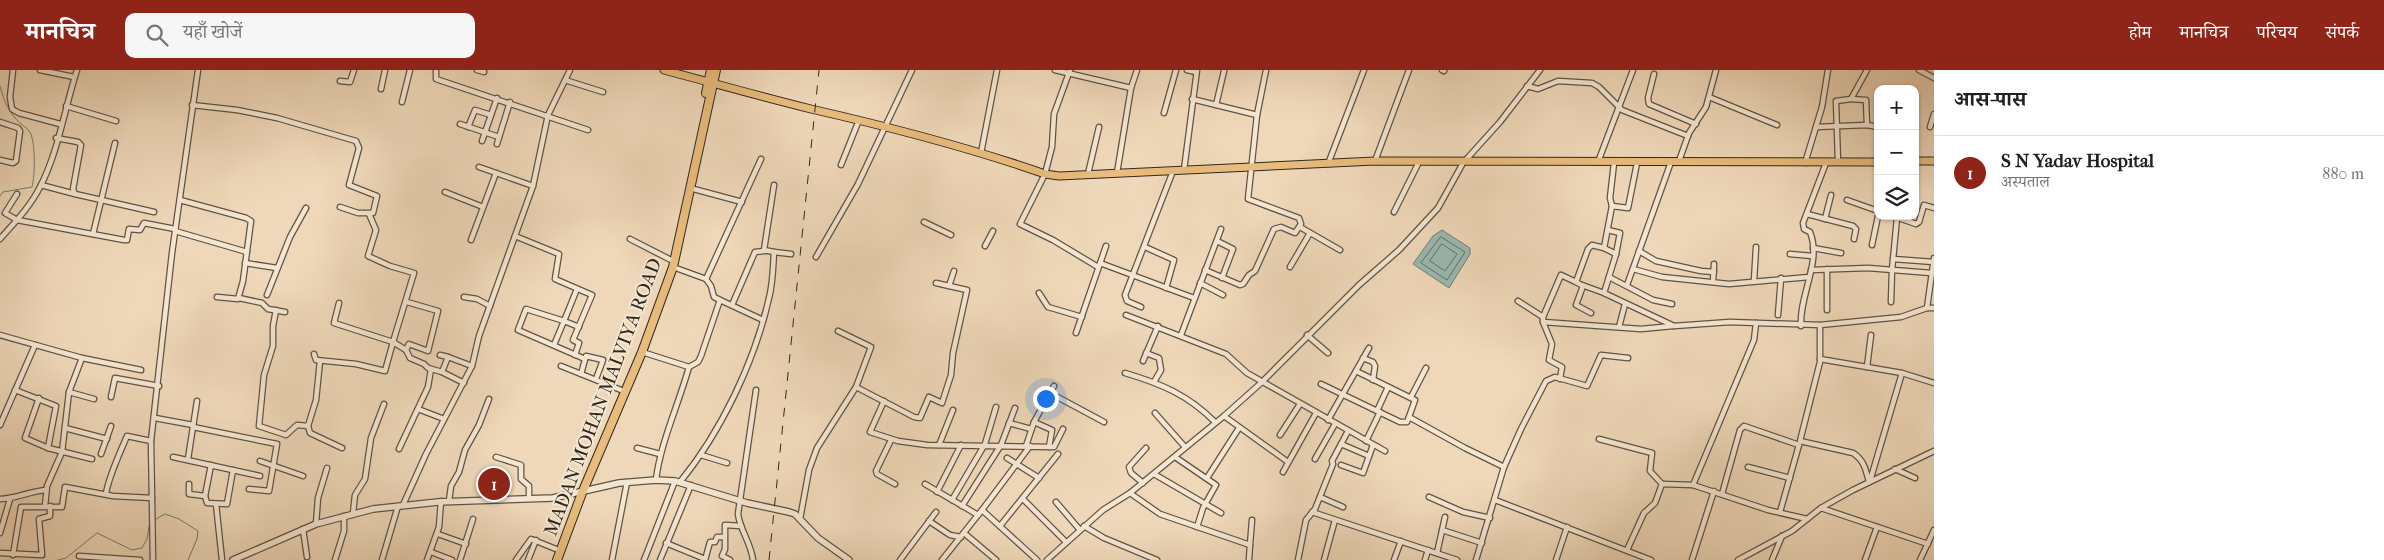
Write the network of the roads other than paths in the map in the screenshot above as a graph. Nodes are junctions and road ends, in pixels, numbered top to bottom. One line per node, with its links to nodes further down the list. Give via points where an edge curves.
1 (13, 70): 61 (street, via 12,109)
2 (40, 70): 34 (street)
3 (77, 70): 34 (street)
4 (198, 70): 49 (street)
5 (354, 70): 37 (street, via 350,82)
6 (386, 70): 41 (street)
7 (410, 70): 47 (street)
8 (436, 70): 44 (street, via 436,79)
9 (477, 70): 31 (street)
10 (570, 70): 36 (street)
11 (664, 70): 38 (main road)
12 (710, 70): 38 (highway)
13 (716, 70): 38 (highway, MADAN MOHAN MALVIYA ROAD)
14 (912, 70): 66 (street)
15 (997, 70): 81 (street)
16 (1055, 70): 32 (street)
17 (1137, 70): 40 (street)
18 (1176, 70): 53 (street)
19 (1187, 70): 29 (street)
20 (1266, 70): 57 (street)
21 (1364, 70): 97 (street)
22 (1408, 70): 84 (street)
23 (1540, 70): 39 (street)
24 (1633, 70): 52 (street)
25 (1716, 70): 43 (street)
26 (1828, 70): 70 (street)
27 (1867, 70): 46 (street)
28 (1919, 70): 35 (street)
29 (1197, 71): 45 (street)
30 (1224, 71): 50 (street)
31 (484, 72)
32 (1070, 72): 40 (street); 105 (street, via 1054,114 1052,147)
33 (1654, 74): 63 (street, via 1648,98 1650,104)
34 (74, 77): 51 (street)
35 (1934, 78)
36 (565, 80): 42 (street); 56 (street)
37 (340, 81)
38 (711, 82): 58 (main road); 110 (highway, MADAN MOHAN MALVIYA ROAD); 170 (highway)
39 (1528, 86): 52 (street, via 1538,89 1558,81 1592,83); 92 (street)
40 (1131, 88): 104 (street)
41 (381, 89)
42 (603, 92)
43 (1708, 97): 63 (street); 64 (street)
44 (497, 98): 48 (street); 55 (street)
45 (1192, 99): 50 (street); 101 (street)
46 (1851, 99): 65 (street, via 1866,100); 67 (street, via 1836,101)
47 (402, 102)
48 (510, 102): 56 (street); 76 (street)
49 (192, 105): 116 (street); 127 (street, via 253,113 353,139 360,148 349,185 377,196 374,211)
50 (1216, 105): 57 (street)
51 (66, 106): 59 (street); 61 (street)
52 (1620, 108): 75 (street); 89 (street)
53 (1164, 113)
54 (1934, 114): 71 (street)
55 (491, 115): 69 (street, via 475,110); 74 (street)
56 (548, 115): 73 (street); 109 (street)
57 (1257, 115): 100 (street)
58 (859, 119): 66 (main road); 98 (street)
59 (116, 121)
60 (0, 122): 83 (street, via 20,131 16,160 13,163)
61 (60, 124): 77 (street)
62 (460, 124): 69 (street)
63 (1696, 124): 75 (street)
64 (1778, 125)
65 (1867, 125): 67 (street); 68 (street)
66 (885, 126): 81 (main road); 166 (street, via 858,184)
67 (1837, 126): 70 (street); 90 (street)
68 (1874, 126)
69 (468, 127): 74 (street)
70 (1816, 127): 95 (street)
71 (1930, 127)
72 (1099, 128): 106 (street)
73 (588, 130)
74 (486, 132): 76 (street); 78 (street)
75 (1688, 136): 85 (street)
76 (499, 137): 80 (street)
77 (56, 138): 107 (street); 113 (street, via 81,145 73,189)
78 (482, 141)
79 (115, 143): 115 (street)
80 (497, 144)
81 (981, 153): 105 (main road)
82 (761, 159): 118 (street)
83 (0, 160)
84 (1375, 161): 88 (main road); 97 (main road)
85 (1675, 161): 94 (main road); 95 (main road); 158 (street)
86 (1919, 161): 87 (main road)
87 (1934, 161)
88 (1419, 162): 92 (main road); 126 (street)
89 (1598, 162): 92 (main road); 93 (main road)
90 (1838, 162): 91 (main road); 96 (main road)
91 (1874, 162)
92 (1463, 163): 242 (street, via 1438,208 1422,226)
93 (1614, 163): 94 (main road); 119 (street)
94 (1637, 163): 119 (street, via 1628,208)
95 (1805, 163): 96 (main road)
96 (1826, 163): 128 (street)
97 (1328, 164): 100 (main road)
98 (841, 165)
99 (479, 167): 103 (street)
100 (1251, 167): 101 (main road); 135 (street, via 1248,199 1299,218 1302,221)
101 (1184, 170): 102 (main road)
102 (1173, 171): 104 (main road); 152 (street)
103 (496, 173): 109 (street); 121 (street)
104 (1116, 173): 106 (main road)
105 (1044, 174): 106 (main road); 172 (street, via 1020,224)
106 (1088, 174)
107 (41, 185): 113 (street); 130 (street)
108 (774, 185): 157 (street)
109 (533, 186): 143 (street)
110 (690, 188): 118 (street); 170 (highway, MADAN MOHAN MALVIYA ROAD)
111 (445, 192): 121 (street)
112 (17, 194): 130 (street, via 6,213)
113 (75, 194): 115 (street)
114 (1831, 195): 129 (street)
115 (101, 200): 125 (street); 141 (street)
116 (180, 200): 137 (street); 159 (street, via 248,219 251,225)
117 (1847, 200): 124 (street)
118 (742, 202): 188 (street)
119 (1612, 206): 138 (street)
120 (340, 207): 127 (street)
121 (483, 207): 146 (street)
122 (306, 208): 174 (street)
123 (1934, 208): 133 (street, via 1924,205 1916,224)
124 (1874, 210)
125 (154, 212)
126 (1394, 212)
127 (369, 214): 210 (street, via 376,230 368,256 413,272)
128 (1807, 214): 129 (street); 155 (street, via 1803,226 1810,232)
129 (1825, 219): 145 (street, via 1855,228)
130 (17, 220): 141 (street); 144 (street)
131 (1877, 220): 149 (street)
132 (1895, 220): 167 (street)
133 (1904, 220)
134 (924, 222): 142 (street)
135 (1300, 227): 140 (street); 186 (street, via 1295,233 1281,227 1274,229 1255,271 1243,284)
136 (1221, 229): 148 (street)
137 (175, 230): 141 (street, via 144,223 140,230 129,229 126,240); 159 (street); 282 (street)
138 (1608, 230): 154 (street); 163 (street, via 1620,233)
139 (992, 231): 150 (street)
140 (1310, 233): 156 (street); 173 (street)
141 (93, 234)
142 (951, 235)
143 (515, 236): 199 (street, via 559,254 555,279); 216 (street)
144 (0, 239)
145 (1854, 239)
146 (471, 240)
147 (630, 240): 170 (street)
148 (1216, 241): 177 (street); 186 (street, via 1233,249)
149 (1872, 245)
150 (985, 246)
151 (1106, 246): 172 (street)
152 (1145, 247): 183 (street); 198 (street, via 1174,260)
153 (1756, 247): 189 (street)
154 (1604, 248): 163 (street); 190 (street, via 1592,245 1588,249)
155 (1813, 248): 161 (street); 165 (street)
156 (1340, 250)
157 (765, 251): 160 (street); 215 (street, via 755,252)
158 (1639, 251): 175 (street); 181 (street, via 1656,261)
159 (247, 252): 169 (street)
160 (774, 252): 162 (street); 228 (street, via 771,288)
161 (1841, 253)
162 (791, 254)
163 (1616, 254): 184 (street)
164 (1790, 254): 165 (street)
165 (1812, 256): 178 (street)
166 (816, 257)
167 (1893, 259): 168 (street); 179 (street)
168 (1934, 260): 182 (street)
169 (245, 263): 174 (street); 206 (street)
170 (672, 263): 188 (street); 248 (highway, MADAN MOHAN MALVIYA ROAD); 287 (highway)
171 (1714, 264): 181 (street)
172 (1099, 265): 183 (street); 226 (street)
173 (1290, 267)
174 (277, 268): 202 (street)
175 (1633, 269): 191 (street, via 1662,277); 195 (street)
176 (1827, 269): 178 (street); 179 (street); 221 (street)
177 (1205, 270): 186 (street); 193 (street)
178 (1810, 270): 185 (street)
179 (1892, 270): 182 (street); 211 (street)
180 (954, 271): 197 (street)
181 (1714, 272): 191 (street)
182 (1931, 273): 196 (street)
183 (1134, 276): 198 (street); 217 (street, via 1125,298)
184 (1609, 277): 195 (street); 201 (street)
185 (1809, 277): 187 (street); 234 (street, via 1800,312)
186 (1222, 278)
187 (1781, 278): 189 (street); 225 (street)
188 (706, 279): 208 (street, via 714,297)
189 (1754, 281): 191 (street, via 1735,284)
190 (1576, 282): 194 (street); 227 (street, via 1561,275)
191 (1713, 282)
192 (936, 283): 197 (street)
193 (1200, 283): 203 (street); 207 (street)
194 (1582, 285): 201 (street); 223 (street, via 1576,305)
195 (1627, 285): 214 (street, via 1653,300)
196 (1932, 285): 218 (street)
197 (949, 286): 298 (street, via 967,290 951,376 942,403 929,397 920,418)
198 (1166, 288): 207 (street)
199 (577, 289): 229 (street); 235 (street, via 592,295)
200 (1039, 293): 226 (street, via 1048,307)
201 (1604, 293): 213 (street)
202 (267, 295)
203 (1223, 295)
204 (217, 297): 206 (street, via 237,301)
205 (464, 297): 216 (street)
206 (239, 298): 220 (street)
207 (1194, 298): 239 (street)
208 (720, 300): 215 (street); 264 (street, via 701,356)
209 (1518, 301): 227 (street)
210 (407, 302): 243 (street); 247 (street, via 438,311 428,351 409,344)
211 (1892, 302)
212 (339, 303): 243 (street, via 334,321 336,325)
213 (1625, 304): 233 (street); 236 (street)
214 (1672, 304)
215 (732, 305): 228 (street)
216 (490, 306): 262 (street)
217 (1141, 307)
218 (1926, 308): 219 (street); 231 (street, via 1901,317)
219 (1934, 308)
220 (276, 310): 222 (street); 321 (street, via 259,426 286,435 294,426)
221 (1827, 310)
222 (285, 312)
223 (1591, 313)
224 (1126, 315): 232 (street)
225 (1778, 315)
226 (1082, 317): 238 (street)
227 (1543, 319): 236 (street); 274 (street, via 1552,344 1549,360 1562,368)
228 (763, 320): 354 (street, via 746,368)
229 (564, 321): 235 (street); 245 (street); 245 (street, via 526,309 518,330)
230 (1756, 323): 233 (street); 234 (street); 393 (street, via 1754,340)
231 (1820, 325): 234 (street); 259 (street)
232 (1158, 326): 239 (street); 249 (street)
233 (1674, 326): 236 (street)
234 (1801, 326)
235 (579, 327): 252 (street, via 573,340 580,343)
236 (1619, 327)
237 (838, 331): 285 (street, via 871,347)
238 (1076, 333)
239 (1180, 334): 278 (street, via 1226,354)
240 (1871, 334): 265 (street)
241 (0, 335): 244 (street)
242 (1307, 335): 250 (street); 278 (street)
243 (394, 342): 247 (street); 260 (street, via 385,371 356,364)
244 (35, 345): 255 (street); 286 (street)
245 (554, 345): 252 (street)
246 (1369, 348): 256 (street)
247 (406, 350): 267 (street, via 410,358)
248 (642, 352): 264 (street); 398 (highway, MADAN MOHAN MALVIYA ROAD)
249 (1146, 353): 261 (street); 277 (street, via 1159,358 1161,370)
250 (1328, 353)
251 (314, 354): 260 (street, via 314,360)
252 (575, 354): 258 (street)
253 (440, 355): 254 (street)
254 (448, 357): 262 (street); 270 (street)
255 (82, 358): 268 (street); 289 (street)
256 (1363, 358): 269 (street); 276 (street, via 1375,366)
257 (1628, 358): 274 (street, via 1601,355 1587,386)
258 (585, 359): 273 (street); 275 (street, via 586,356 602,360)
259 (1820, 359): 265 (street); 333 (street)
260 (320, 361): 321 (street, via 316,400)
261 (1143, 361)
262 (472, 366): 279 (street)
263 (561, 366): 273 (street)
264 (689, 367): 352 (street)
265 (1867, 367): 272 (street)
266 (1426, 368): 293 (street)
267 (431, 369): 270 (street); 303 (street, via 428,387)
268 (141, 370)
269 (1356, 371): 276 (street); 291 (street)
270 (442, 372): 279 (street)
271 (1125, 373): 277 (street)
272 (1902, 373): 280 (street); 386 (street)
273 (581, 374): 275 (street)
274 (1560, 379): 371 (street, via 1546,381)
275 (596, 380): 287 (street)
276 (1373, 380): 284 (street)
277 (1154, 382): 315 (street, via 1197,405)
278 (1262, 382): 300 (street); 308 (street)
279 (464, 383): 311 (street)
280 (1934, 383)
281 (1321, 384): 291 (street)
282 (159, 386): 292 (street, via 115,378); 310 (street)
283 (1054, 386): 290 (street)
284 (1388, 386): 293 (street); 305 (street)
285 (856, 387): 298 (street); 434 (street, via 814,454)
286 (15, 390): 294 (street); 318 (street)
287 (621, 390): 398 (highway)
288 (756, 390): 414 (street)
289 (70, 392): 295 (street); 322 (street)
290 (1050, 393): 313 (street); 314 (street)
291 (1343, 394): 305 (street); 312 (street)
292 (111, 397)
293 (1411, 397): 309 (street, via 1415,401)
294 (39, 398): 343 (street, via 56,406); 343 (street, via 25,438)
295 (94, 399)
296 (489, 400): 413 (street, via 465,450 451,486)
297 (197, 401): 320 (street)
298 (884, 401): 330 (street, via 870,432)
299 (384, 404): 427 (street, via 371,438 365,479 355,495)
300 (1300, 404): 307 (street); 327 (street)
301 (996, 407): 334 (street)
302 (1015, 408): 316 (street)
303 (418, 409): 311 (street); 347 (street)
304 (953, 410): 336 (street)
305 (1379, 411): 309 (street, via 1403,422); 332 (street)
306 (1155, 413): 342 (street)
307 (1316, 413): 312 (street); 364 (street)
308 (1224, 416): 315 (street); 323 (street)
309 (1409, 417): 371 (street)
310 (155, 418): 320 (street); 331 (street)
311 (444, 419): 417 (street)
312 (1328, 420): 317 (street)
313 (1034, 422): 324 (street); 341 (street, via 1052,430)
314 (1104, 422)
315 (1215, 422): 342 (street)
316 (1009, 424): 324 (street); 338 (street)
317 (1335, 424): 326 (street); 362 (street)
318 (0, 425)
319 (111, 426): 328 (street)
320 (193, 426): 361 (street); 368 (street, via 277,444)
321 (308, 426): 344 (street, via 310,433)
322 (66, 428): 328 (street); 350 (street)
323 (1239, 428): 364 (street); 380 (street)
324 (1031, 429): 340 (street)
325 (1063, 429): 341 (street, via 1056,446)
326 (1348, 431): 332 (street); 335 (street)
327 (1280, 435)
328 (107, 439): 351 (street)
329 (1598, 439): 391 (street, via 1652,453 1650,471)
330 (891, 440): 336 (street); 389 (street, via 876,471)
331 (151, 441): 400 (street, via 127,436 108,481); 405 (street)
332 (1366, 441): 339 (street)
333 (1799, 443): 381 (street); 386 (street, via 1853,453 1863,461); 401 (street, via 1744,426 1740,430)
334 (984, 444): 337 (street); 338 (street); 410 (street)
335 (1341, 444): 355 (street); 403 (street)
336 (938, 445): 337 (street)
337 (961, 445): 397 (street)
338 (1001, 445): 340 (street); 420 (street)
339 (1374, 445): 348 (street); 355 (street)
340 (1028, 446): 341 (street); 367 (street)
341 (1049, 447)
342 (1185, 447): 358 (street)
343 (48, 448): 350 (street)
344 (342, 448)
345 (637, 448): 352 (street)
346 (1146, 448): 387 (street, via 1129,467)
347 (399, 450)
348 (1386, 451)
349 (1934, 451): 373 (street)
350 (62, 452): 360 (street); 395 (street)
351 (101, 454)
352 (660, 454): 383 (street)
353 (1058, 454): 379 (street)
354 (701, 455): 365 (street); 385 (street)
355 (1369, 456): 369 (street, via 1363,473)
356 (173, 457): 361 (street)
357 (496, 457): 406 (street, via 521,465 520,477 529,486)
358 (1175, 457): 376 (street); 380 (street)
359 (1007, 458): 367 (street)
360 (92, 459)
361 (188, 459): 366 (street)
362 (1315, 459)
363 (260, 462): 368 (street)
364 (1288, 462): 375 (street)
365 (727, 463)
366 (212, 464): 374 (street); 402 (street)
367 (1017, 464): 379 (street); 423 (street)
368 (274, 465): 378 (street); 394 (street, via 270,490)
369 (1341, 465)
370 (1748, 466): 381 (street)
371 (1504, 467): 411 (street)
372 (327, 468): 439 (street, via 318,498)
373 (1895, 469): 382 (street); 386 (street)
374 (233, 470): 377 (street); 416 (street, via 227,504)
375 (1283, 472)
376 (1154, 474): 387 (street); 418 (street)
377 (260, 476)
378 (302, 476)
379 (1039, 478): 409 (street)
380 (1207, 478): 418 (street, via 1216,485)
381 (1790, 478): 426 (street)
382 (1915, 478)
383 (656, 480): 384 (street); 385 (street)
384 (627, 482): 398 (street); 486 (street)
385 (677, 482): 392 (street); 487 (street)
386 (1869, 482): 422 (street)
387 (1143, 483): 399 (street)
388 (189, 484): 402 (street, via 189,494)
389 (895, 484)
390 (925, 484): 397 (street)
391 (1662, 484): 393 (street); 465 (street, via 1655,503 1644,513)
392 (691, 485): 414 (street); 458 (street)
393 (1693, 485): 396 (street)
394 (249, 489)
395 (46, 490): 408 (street, via 30,491); 419 (street)
396 (1714, 491): 401 (street); 507 (street)
397 (937, 492): 410 (street)
398 (579, 493): 406 (street); 463 (highway, MADAN MOHAN MALVIYA ROAD); 485 (highway, MADAN MOHAN MALVIYA ROAD)
399 (1130, 493): 442 (street); 445 (street, via 1160,514)
400 (106, 494): 405 (street); 419 (street, via 65,487 62,506)
401 (1722, 494): 426 (street)
402 (205, 496): 416 (street, via 205,502)
403 (1320, 497): 421 (street); 425 (street)
404 (1429, 497): 432 (street, via 1463,512)
405 (152, 498): 475 (street)
406 (529, 498): 413 (street)
407 (0, 499): 408 (street)
408 (10, 499): 450 (street)
409 (1023, 499): 441 (street); 457 (street)
410 (952, 500): 420 (street)
411 (1495, 500): 432 (street); 444 (street)
412 (441, 501): 413 (street); 417 (street); 451 (street)
413 (449, 501)
414 (739, 501): 434 (street, via 781,509); 440 (street)
415 (1056, 502): 447 (street)
416 (216, 504): 476 (street)
417 (400, 505): 427 (street); 479 (street)
418 (1204, 505): 428 (street); 445 (street)
419 (48, 506): 469 (street, via 21,507); 469 (street, via 50,516 40,519 42,554)
420 (962, 506): 430 (street)
421 (1343, 508)
422 (1821, 508): 435 (street); 443 (street)
423 (982, 510): 430 (street); 441 (street)
424 (936, 512): 438 (street)
425 (1312, 512): 437 (street); 500 (street, via 1305,524)
426 (1780, 512): 435 (street)
427 (354, 513): 429 (street)
428 (1221, 513)
429 (344, 516): 439 (street); 478 (street, via 344,531)
430 (978, 516): 452 (street)
431 (1445, 517): 448 (street)
432 (1490, 518): 459 (street)
433 (474, 519): 460 (street)
434 (800, 519): 492 (street, via 810,531)
435 (1807, 519): 453 (street)
436 (1252, 520): 462 (street)
437 (1335, 520): 456 (street); 501 (street)
438 (929, 521): 452 (street, via 950,535); 493 (street)
439 (316, 524): 446 (street)
440 (741, 526): 454 (street, via 726,524); 491 (street)
441 (1000, 526): 496 (street)
442 (1084, 526): 447 (street); 498 (street)
443 (1876, 526): 461 (street); 511 (street)
444 (1567, 527): 465 (street); 506 (street)
445 (1197, 528): 462 (street)
446 (303, 529): 472 (street); 477 (street)
447 (1080, 530): 457 (street)
448 (1442, 530): 459 (street); 468 (street)
449 (1934, 530): 461 (street)
450 (0, 533)
451 (438, 534): 460 (street); 466 (street)
452 (962, 535): 494 (street); 495 (street)
453 (1782, 536): 471 (street); 510 (street)
454 (724, 537): 489 (street, via 717,536 715,542 710,542); 490 (street, via 722,556)
455 (536, 540): 463 (street); 483 (street, via 530,540); 484 (street)
456 (1401, 541): 464 (street); 502 (street)
457 (1066, 542): 497 (street)
458 (666, 543): 488 (street); 489 (street)
459 (1482, 543): 505 (street)
460 (466, 544): 482 (street)
461 (1928, 544): 512 (street)
462 (1250, 545): 499 (street)
463 (556, 548): 485 (highway, MADAN MOHAN MALVIYA ROAD)
464 (1428, 550): 468 (street); 503 (street)
465 (1627, 550): 473 (street)
466 (431, 552): 480 (street); 481 (street)
467 (0, 553): 469 (street)
468 (1437, 553): 504 (street)
469 (13, 555)
470 (79, 556): 474 (street)
471 (1745, 556): 508 (street); 509 (street)
472 (307, 557)
473 (1648, 559)
474 (140, 560)
475 (153, 560)
476 (222, 560)
477 (232, 560)
478 (335, 560)
479 (382, 560)
480 (427, 560)
481 (452, 560)
482 (460, 560)
483 (516, 560)
484 (528, 560)
485 (558, 560)
486 (612, 560)
487 (644, 560)
488 (660, 560)
489 (705, 560)
490 (730, 560)
491 (753, 560)
492 (849, 560)
493 (900, 560)
494 (942, 560)
495 (996, 560)
496 (1037, 560)
497 (1047, 560)
498 (1157, 560)
499 (1248, 560)
500 (1298, 560)
501 (1324, 560)
502 (1394, 560)
503 (1424, 560)
504 (1457, 560)
505 (1476, 560)
506 (1556, 560)
507 (1692, 560)
508 (1738, 560)
509 (1752, 560)
510 (1772, 560)
511 (1865, 560)
512 (1920, 560)

